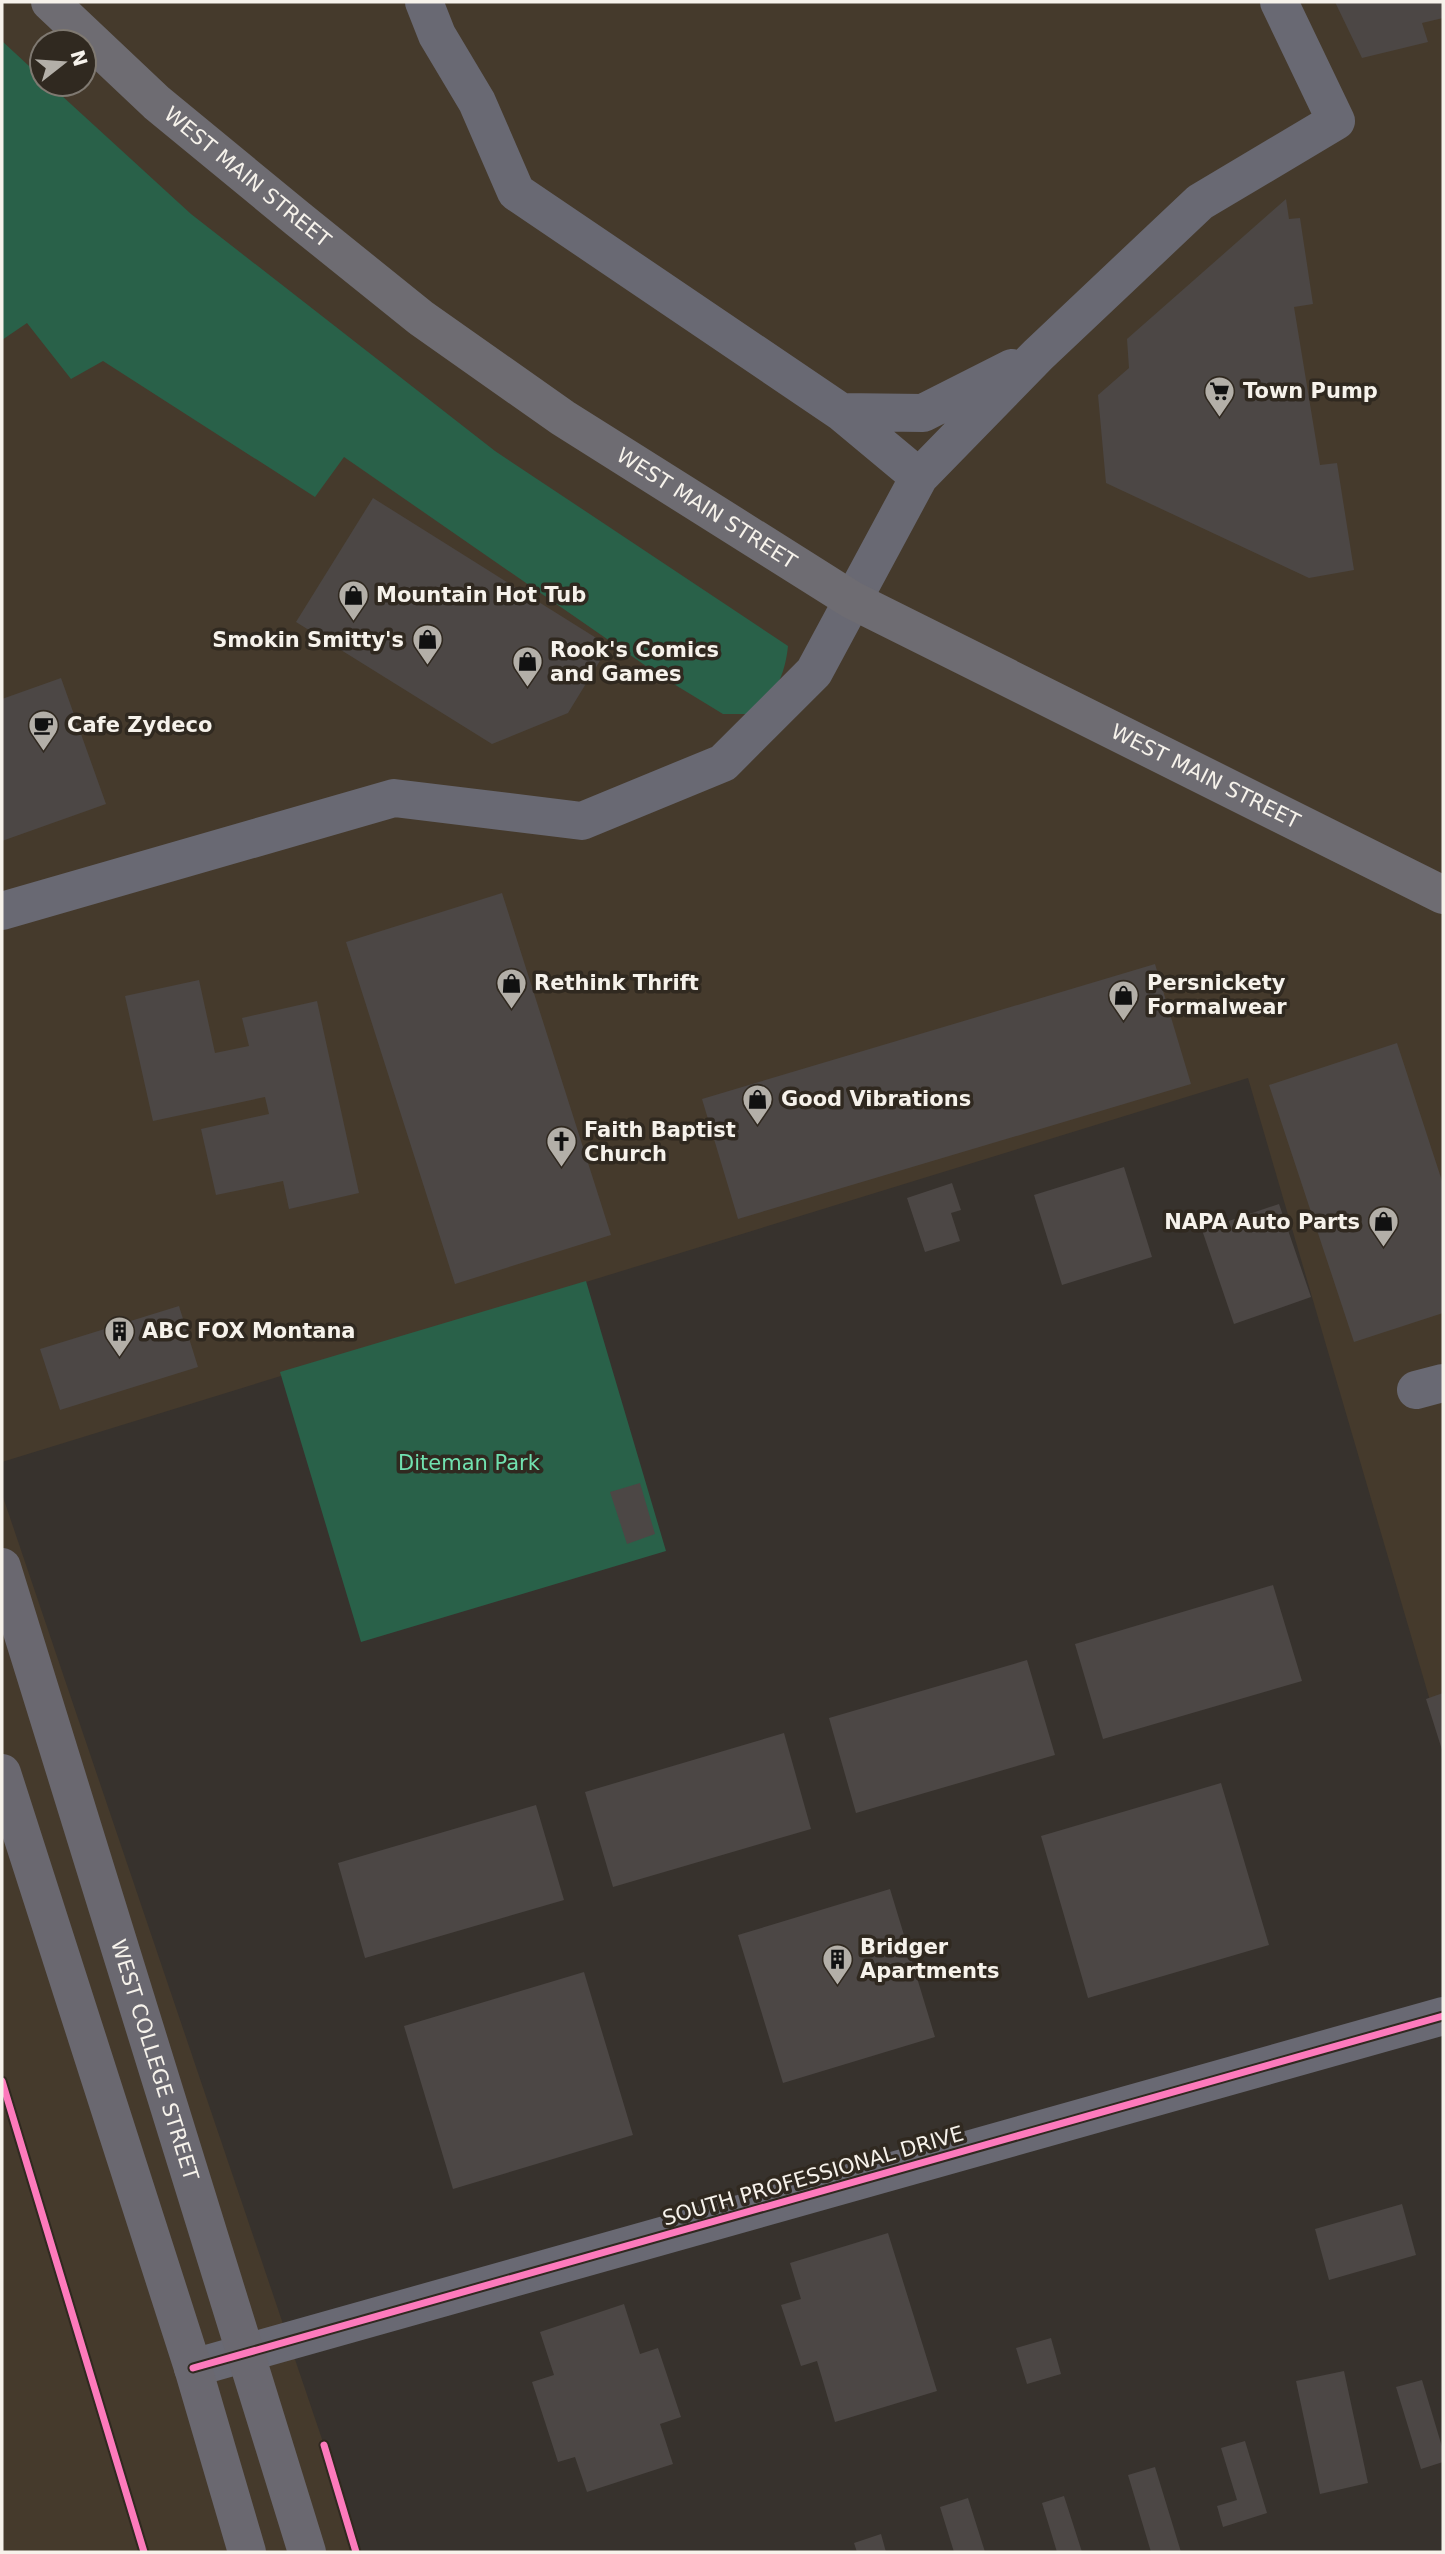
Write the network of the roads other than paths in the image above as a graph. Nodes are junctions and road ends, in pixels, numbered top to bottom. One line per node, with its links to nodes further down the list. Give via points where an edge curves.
1 (50, 2): 7 (highway, WEST MAIN STREET, via 157,103 421,317 563,418)
2 (424, 2): 5 (street, via 477,102 516,191)
3 (1279, 2): 4 (street, via 1336,121 1200,202)
4 (1038, 355): 5 (street, via 923,413); 6 (street)
5 (841, 412): 6 (street)
6 (919, 477): 7 (street)
7 (852, 600): 8 (highway, WEST MAIN STREET); 9 (street, via 814,672 723,763 582,821 394,798)
8 (1443, 895)
9 (2, 911)
10 (2, 1567): 13 (main road, WEST COLLEGE STREET)
11 (2, 1773): 14 (main road)
12 (1443, 2016): 13 (street, SOUTH PROFESSIONAL DRIVE)
13 (247, 2353): 14 (street, SOUTH PROFESSIONAL DRIVE); 16 (main road, WEST COLLEGE STREET)
14 (192, 2368): 15 (main road)
15 (247, 2552)
16 (307, 2552)

